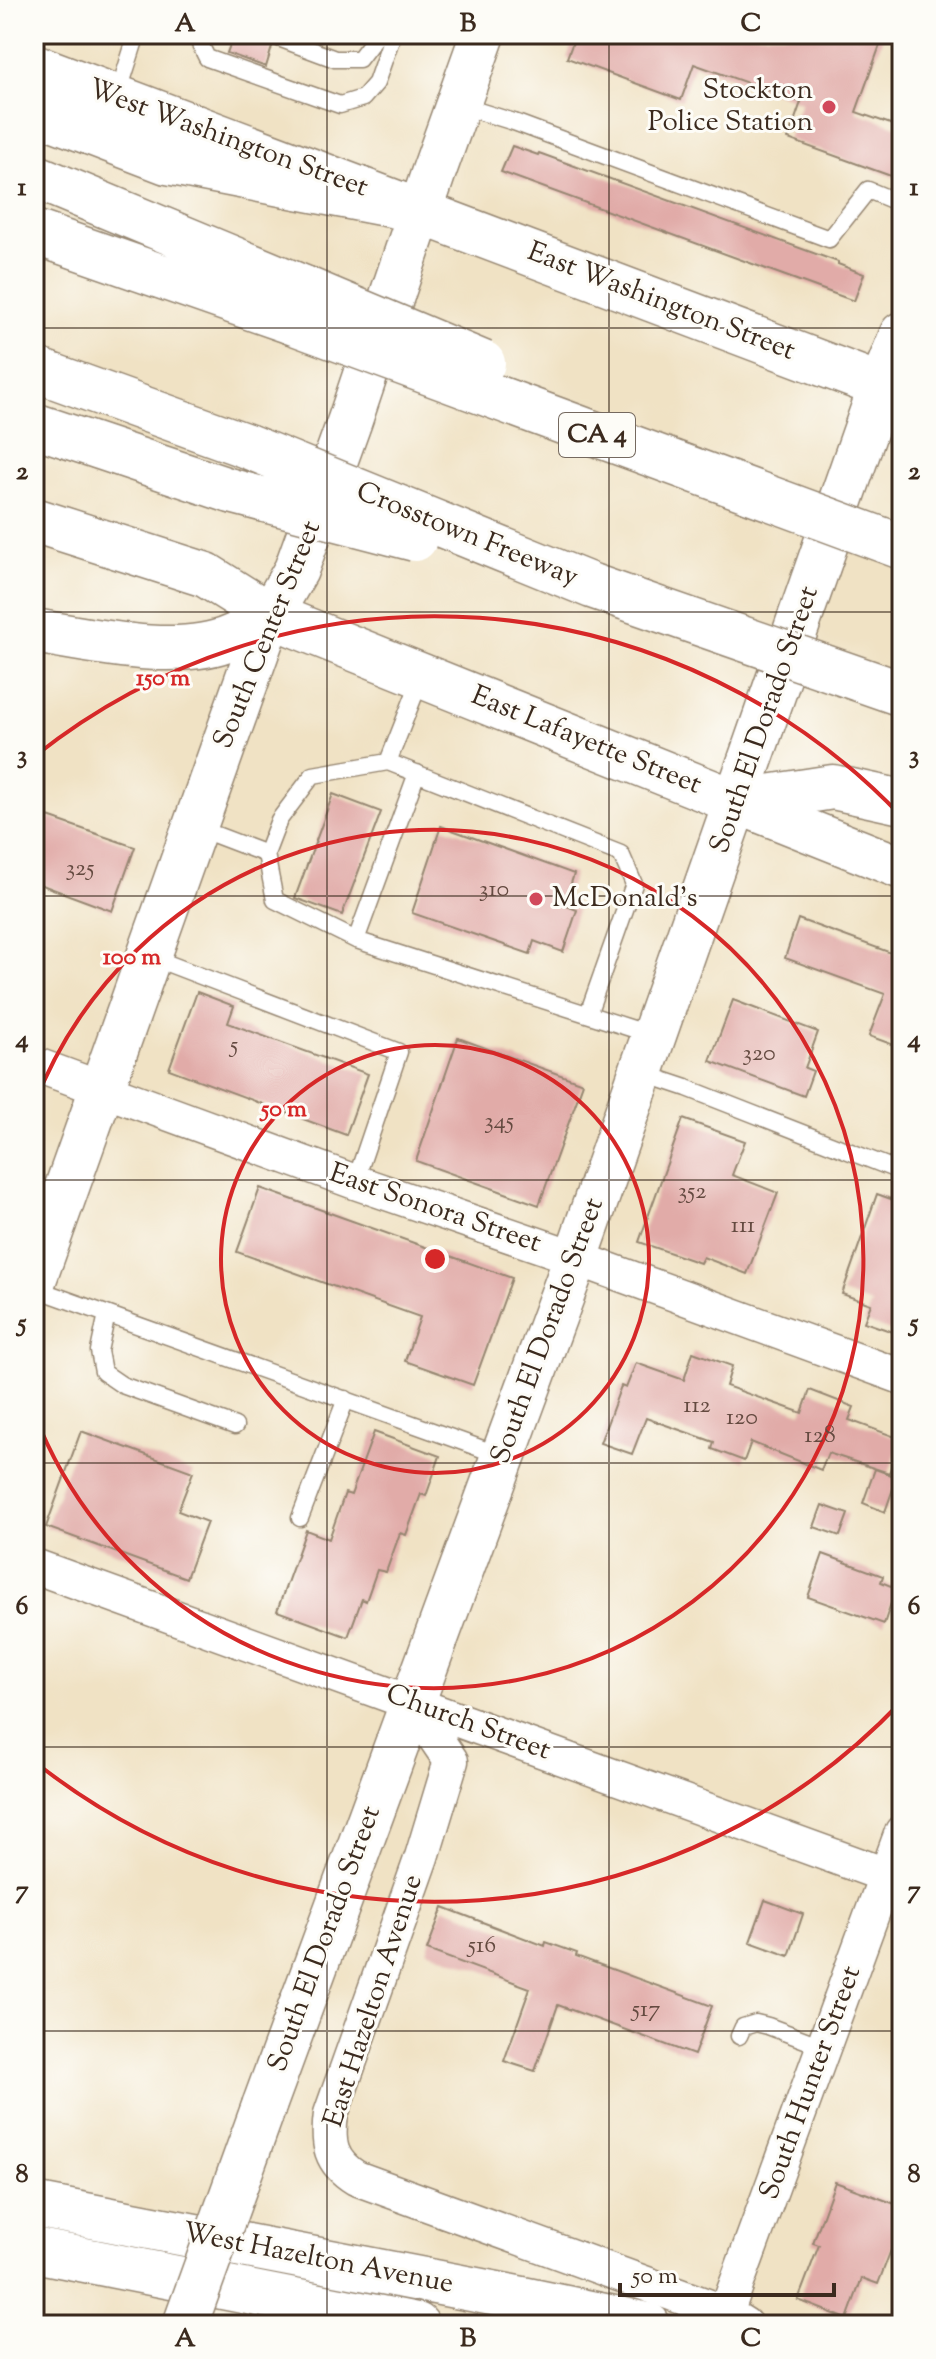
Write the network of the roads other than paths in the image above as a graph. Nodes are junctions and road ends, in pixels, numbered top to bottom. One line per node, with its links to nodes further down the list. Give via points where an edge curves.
1 (137, 34): 8 (lane)
2 (195, 34): 4 (lane, via 207,58 340,105 363,98 376,83)
3 (378, 34): 6 (lane, via 359,59 335,59)
4 (393, 34)
5 (483, 34): 9 (main road, South Center Street)
6 (276, 37)
7 (34, 66): 8 (main road, West Washington Street)
8 (116, 97): 13 (main road, West Washington Street)
9 (458, 104): 12 (lane, via 829,239 868,190); 13 (main road, South Center Street)
10 (34, 111): 13 (main road, via 167,162)
11 (34, 176): 15 (main road)
12 (902, 204)
13 (422, 211): 18 (main road, East Washington Street); 24 (main road, South Center Street, via 296,570)
14 (34, 232): 15 (main road, CA 4)
15 (298, 305): 21 (main road, CA 4, bridge); 22 (main road, CA 4, bridge)
16 (902, 334): 18 (main road, South El Dorado Street)
17 (34, 369): 23 (main road, Crosstown Freeway, bridge, via 247,446)
18 (895, 393): 30 (main road, South El Dorado Street)
19 (34, 425): 23 (main road, bridge, via 231,491)
20 (34, 520): 24 (main road, East Lafayette Street, via 206,575)
21 (902, 539)
22 (902, 547)
23 (592, 586): 27 (main road, Crosstown Freeway, bridge)
24 (270, 615): 25 (main road, via 231,638 194,647 156,649); 26 (main road, East Lafayette Street); 32 (main road, South Center Street)
25 (34, 631)
26 (422, 675): 28 (lane); 30 (main road, East Lafayette Street)
27 (902, 694)
28 (388, 762): 29 (lane); 33 (lane, via 313,775 279,820)
29 (417, 773): 35 (lane); 37 (lane, via 621,854 634,884)
30 (736, 802): 31 (main road, via 833,787); 34 (street, East Lafayette Street); 38 (main road, South El Dorado Street)
31 (902, 802)
32 (195, 827): 33 (lane); 36 (main road, South Center Street)
33 (266, 854): 35 (lane, via 275,900)
34 (902, 868)
35 (356, 940): 37 (lane)
36 (149, 957): 40 (main road, South Center Street); 42 (lane, via 399,1052)
37 (588, 1014): 38 (lane)
38 (648, 1054): 41 (lane, via 687,1088); 43 (main road, South El Dorado Street)
39 (34, 1064): 40 (street, East Sonora Street)
40 (103, 1089): 42 (street, East Sonora Street); 44 (main road, South Center Street)
41 (902, 1172)
42 (355, 1182): 43 (street, East Sonora Street)
43 (576, 1258): 47 (street, East Sonora Street); 50 (main road, South El Dorado Street)
44 (34, 1280)
45 (34, 1288): 46 (lane)
46 (107, 1314): 48 (lane); 49 (lane, via 99,1351 103,1372 122,1385)
47 (902, 1377)
48 (346, 1399): 50 (lane); 51 (lane)
49 (235, 1426)
50 (502, 1456): 53 (main road, South El Dorado Street)
51 (300, 1518)
52 (34, 1566): 53 (street, Church Street)
53 (411, 1702): 55 (street, Church Street); 60 (street, East Hazelton Avenue, via 451,1761 331,2114 328,2135 337,2161 356,2178); 61 (main road, South El Dorado Street, bridge)
54 (902, 1832): 55 (street, South Hunter Street)
55 (894, 1878): 57 (street, South Hunter Street)
56 (739, 2036): 57 (lane, via 743,2027 756,2023)
57 (824, 2047): 60 (street, South Hunter Street)
58 (34, 2205): 63 (main road, West Hazelton Avenue)
59 (34, 2250): 62 (main road)
60 (727, 2321)
61 (185, 2325)
62 (417, 2325)
63 (648, 2325)

